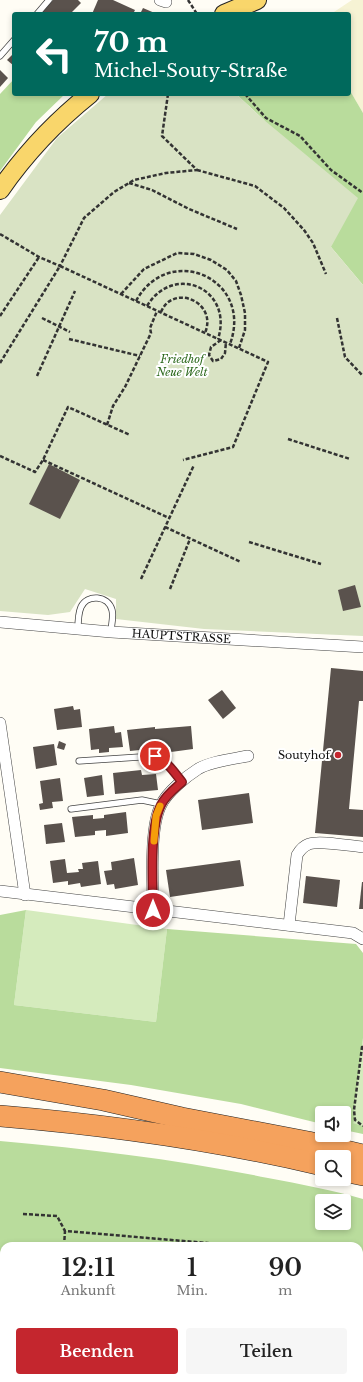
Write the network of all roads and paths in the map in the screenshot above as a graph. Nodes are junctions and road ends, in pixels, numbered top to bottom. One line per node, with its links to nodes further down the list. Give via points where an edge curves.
1 (50, 0): 4 (lane)
2 (188, 0): 5 (path)
3 (257, 0): 6 (main road)
4 (39, 12)
5 (196, 12)
6 (229, 12)
7 (12, 42): 8 (lane)
8 (0, 56)
9 (88, 96): 14 (main road, via 28,153)
10 (168, 96): 12 (path, via 162,136)
11 (247, 96): 15 (path, via 266,118 300,136 331,170)
12 (197, 170): 13 (path, via 166,173); 20 (path, via 254,186 284,208 313,243)
13 (129, 183): 16 (path, via 152,190); 19 (path, via 114,192 84,218)
14 (0, 190)
15 (363, 193)
16 (236, 229)
17 (0, 234): 18 (path)
18 (39, 257): 19 (path); 26 (path)
19 (60, 266): 22 (path); 38 (path)
20 (326, 274)
21 (75, 291): 29 (path)
22 (121, 294): 23 (path); 36 (path, via 144,269 176,253 194,254 211,260 227,270 236,281 241,295 246,330)
23 (136, 301): 24 (path); 35 (path, via 148,284 165,274 185,270 205,275 221,287 232,304 235,324)
24 (147, 306): 25 (path); 33 (path, via 158,293 169,286 182,283 199,287 213,298 221,313)
25 (159, 312): 31 (path); 31 (path, via 172,300 193,300 207,316); 37 (path)
26 (0, 316)
27 (42, 318): 29 (path)
28 (337, 318): 40 (path, via 345,357)
29 (60, 327): 30 (path); 39 (path)
30 (70, 332)
31 (205, 333): 33 (path)
32 (69, 339): 37 (path)
33 (220, 340): 34 (path); 34 (path, via 211,347 209,355 213,361 221,359)
34 (226, 342): 35 (path)
35 (230, 344): 36 (path)
36 (239, 348): 47 (path, via 268,362 233,447)
37 (140, 356): 41 (path, via 113,406)
38 (0, 363)
39 (37, 376)
40 (363, 376)
41 (107, 425): 42 (path); 46 (path, via 68,407)
42 (130, 436)
43 (288, 439): 45 (path)
44 (0, 456): 46 (path, via 35,472)
45 (350, 459)
46 (43, 460): 49 (path)
47 (183, 460)
48 (194, 465): 49 (path)
49 (169, 518): 50 (path)
50 (165, 527): 51 (path); 55 (path)
51 (190, 539): 53 (path); 56 (path)
52 (249, 542): 54 (path)
53 (241, 562)
54 (321, 564)
55 (141, 579)
56 (170, 589)
57 (0, 622): 58 (street, HAUPTSTRASSE)
58 (78, 629): 59 (street, HAUPTSTRASSE); 59 (lane, via 81,606 95,598 105,600 112,609)
59 (111, 632): 60 (street, HAUPTSTRASSE)
60 (363, 647)
61 (0, 723): 69 (street)
62 (248, 756): 64 (street, via 199,769)
63 (79, 761): 64 (lane, via 155,756 161,758)
64 (182, 782): 65 (street)
65 (161, 804): 66 (lane, via 142,800); 70 (street, via 156,816 154,835)
66 (71, 809)
67 (363, 847): 71 (street, via 319,843 302,848 297,855)
68 (0, 891): 69 (street)
69 (25, 895): 70 (street)
70 (153, 910): 71 (street)
71 (289, 925): 72 (street, via 353,933)
72 (363, 939)
73 (363, 1047): 80 (path, via 354,1110 355,1120)
74 (0, 1082): 77 (highway, via 103,1100)
75 (0, 1097): 77 (highway)
76 (0, 1116): 79 (highway)
77 (182, 1118): 81 (highway)
78 (0, 1123): 79 (highway)
79 (95, 1125): 82 (highway, via 177,1137)
80 (363, 1126)
81 (363, 1155)
82 (315, 1164)
83 (351, 1172): 84 (highway)
84 (363, 1175)
85 (23, 1214): 86 (path, via 57,1216)
86 (65, 1231): 87 (path); 88 (path)
87 (64, 1242)
88 (189, 1242)

